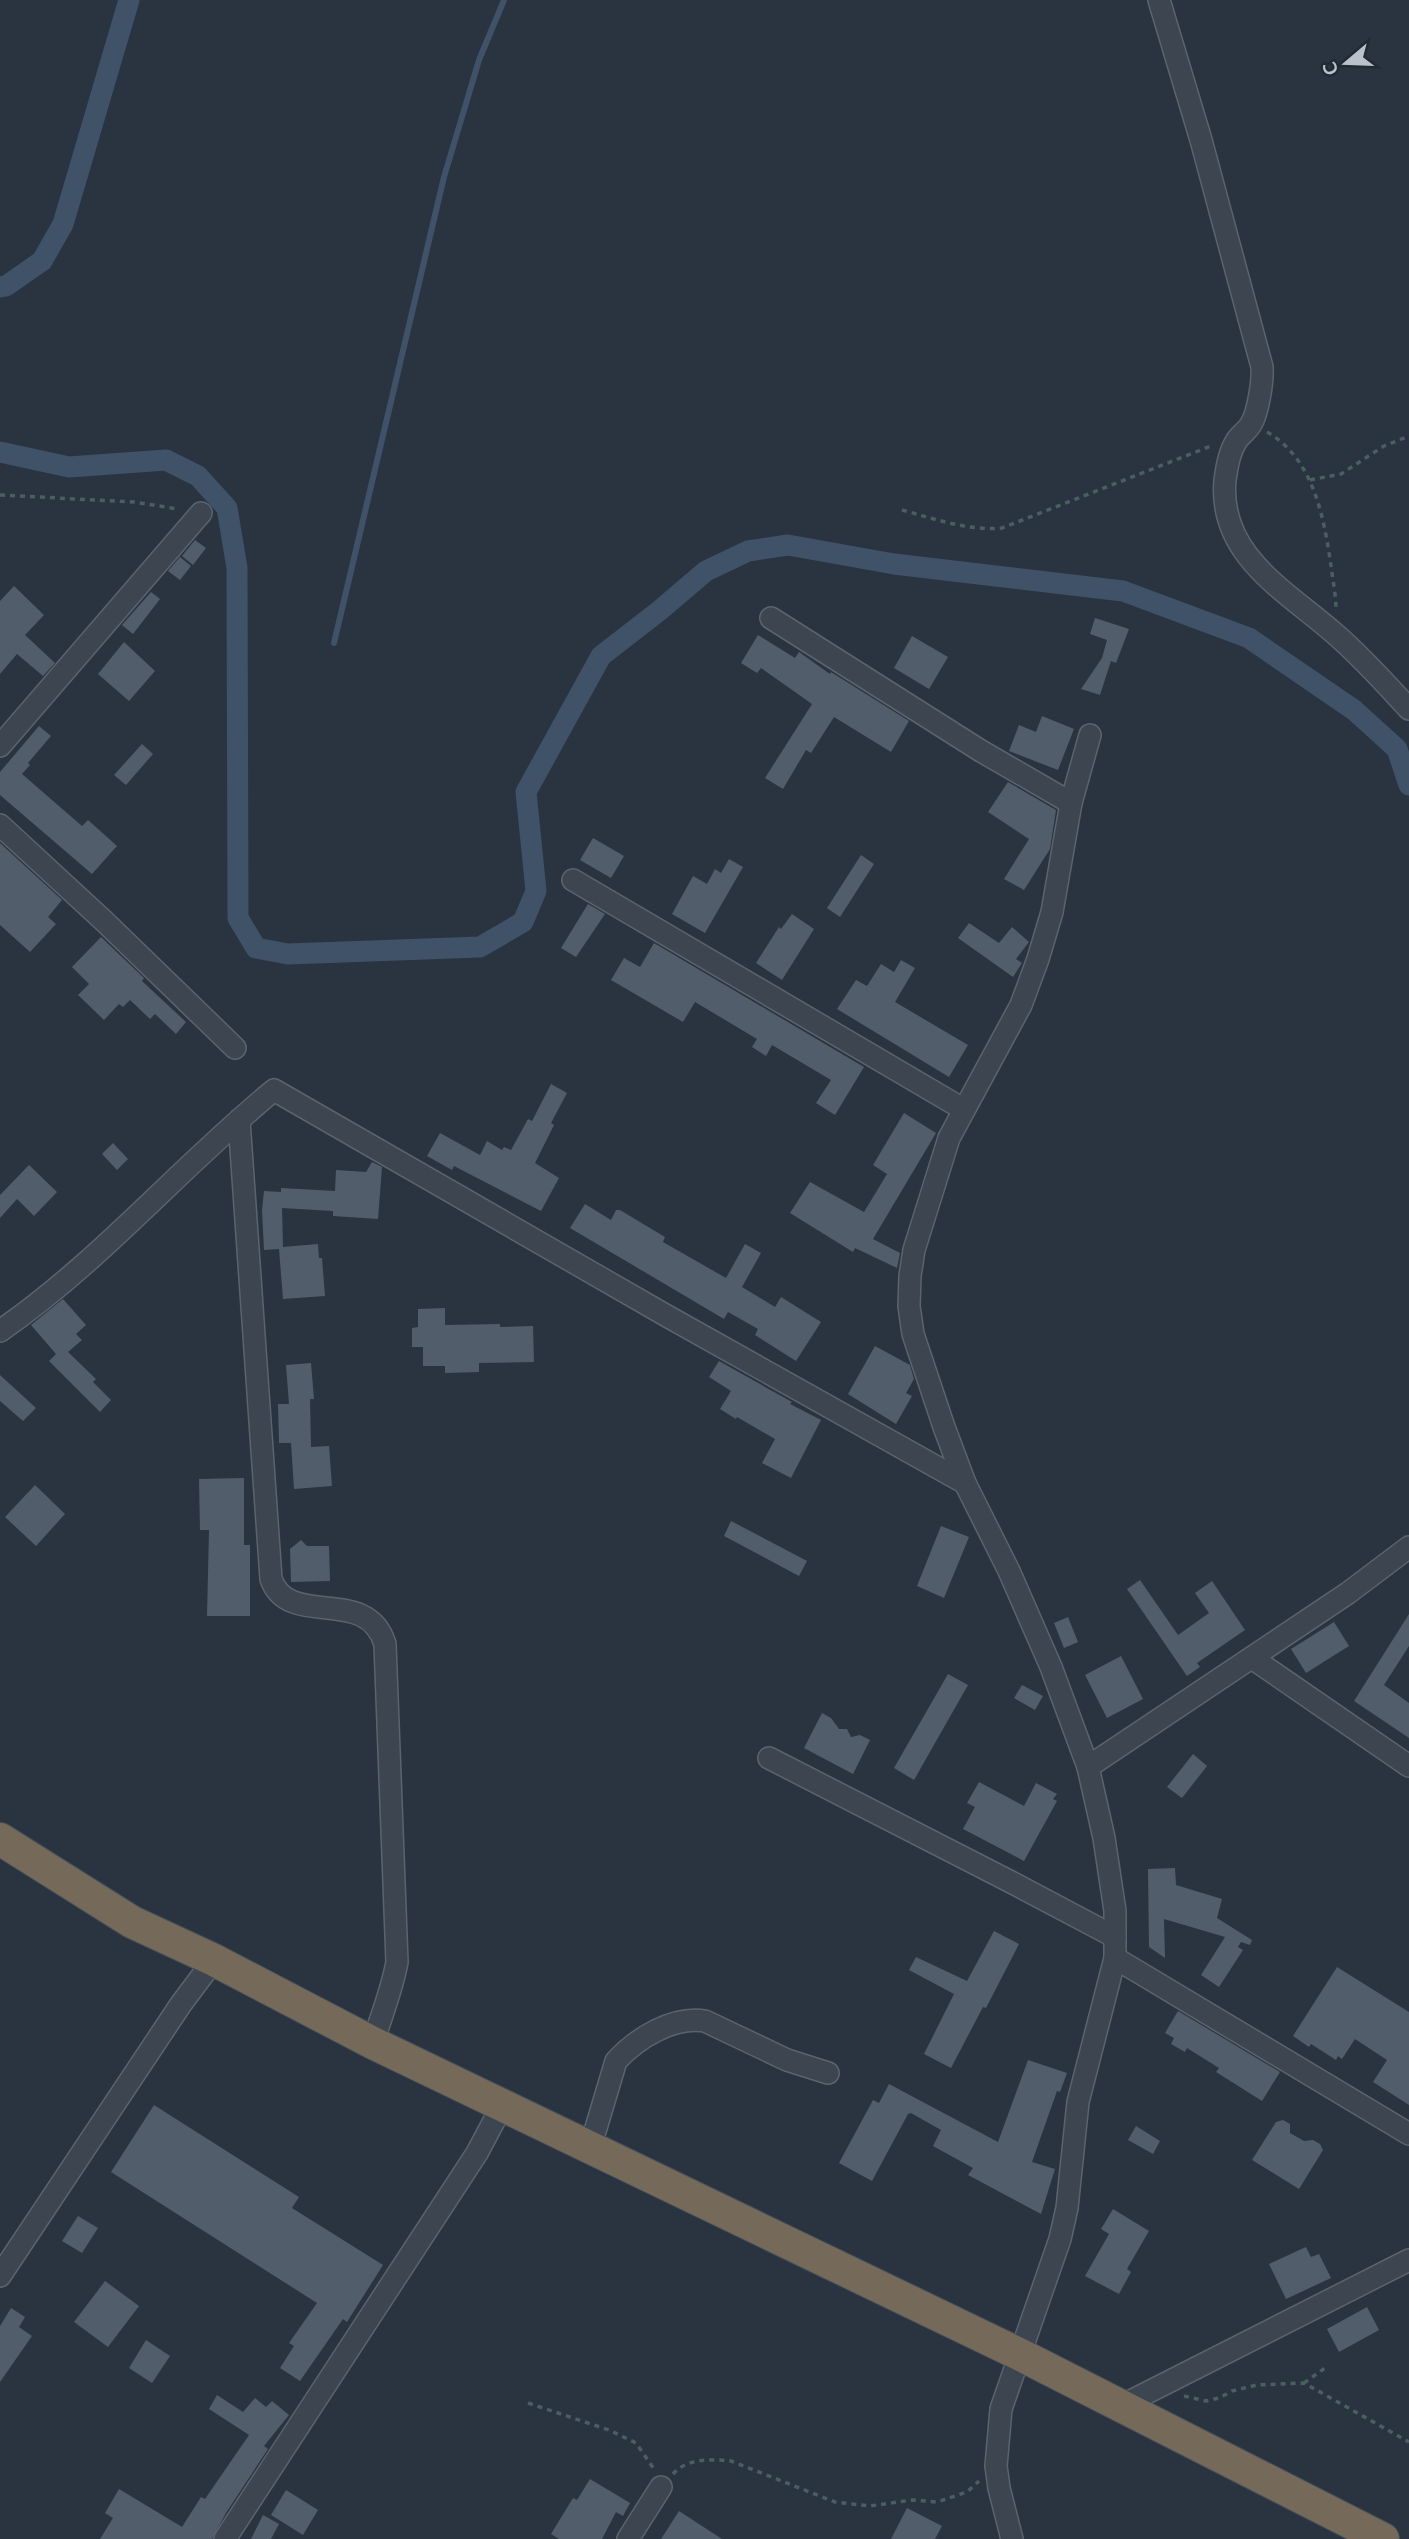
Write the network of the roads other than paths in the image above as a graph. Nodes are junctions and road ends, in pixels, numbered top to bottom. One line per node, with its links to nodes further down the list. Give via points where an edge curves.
1 (1159, 0): 4 (street, via 1262,367 1252,423 1230,455 1224,496 1232,531 1273,584 1335,633)
2 (201, 513): 6 (street)
3 (771, 618): 7 (street)
4 (1409, 709)
5 (1090, 734): 7 (street)
6 (0, 746)
7 (1071, 803): 11 (street, via 1052,912 1038,959 1021,1005)
8 (0, 825): 10 (street)
9 (573, 880): 11 (street)
10 (235, 1048)
11 (963, 1109): 14 (street, via 939,1167 914,1250 909,1306 925,1376)
12 (239, 1120): 13 (street, via 115,1236); 14 (street, via 274,1090); 23 (street, via 271,1578 276,1592 290,1601 367,1617 385,1644 397,1962)
13 (0, 1331)
14 (965, 1483): 19 (street, via 1020,1595)
15 (1409, 1547): 16 (street)
16 (1252, 1658): 18 (street); 19 (street)
17 (769, 1758): 21 (street, via 1011,1882)
18 (1409, 1766)
19 (1088, 1767): 21 (street, via 1110,1874)
20 (0, 1839): 22 (highway, via 132,1922)
21 (1115, 1948): 26 (street); 30 (street, via 1078,2102 1060,2239)
22 (214, 1960): 23 (highway); 29 (street)
23 (373, 2043): 25 (highway)
24 (828, 2073): 27 (street, via 787,2060 705,2021 672,2024 625,2050 616,2061)
25 (502, 2106): 27 (highway); 33 (street, via 477,2153)
26 (1409, 2134)
27 (590, 2148): 30 (highway)
28 (1409, 2260): 31 (street)
29 (0, 2276)
30 (1019, 2354): 31 (highway); 35 (street, via 1001,2409 996,2466)
31 (1121, 2406): 36 (highway)
32 (661, 2487): 34 (street)
33 (225, 2539)
34 (628, 2539)
35 (1012, 2539)
36 (1383, 2539)

